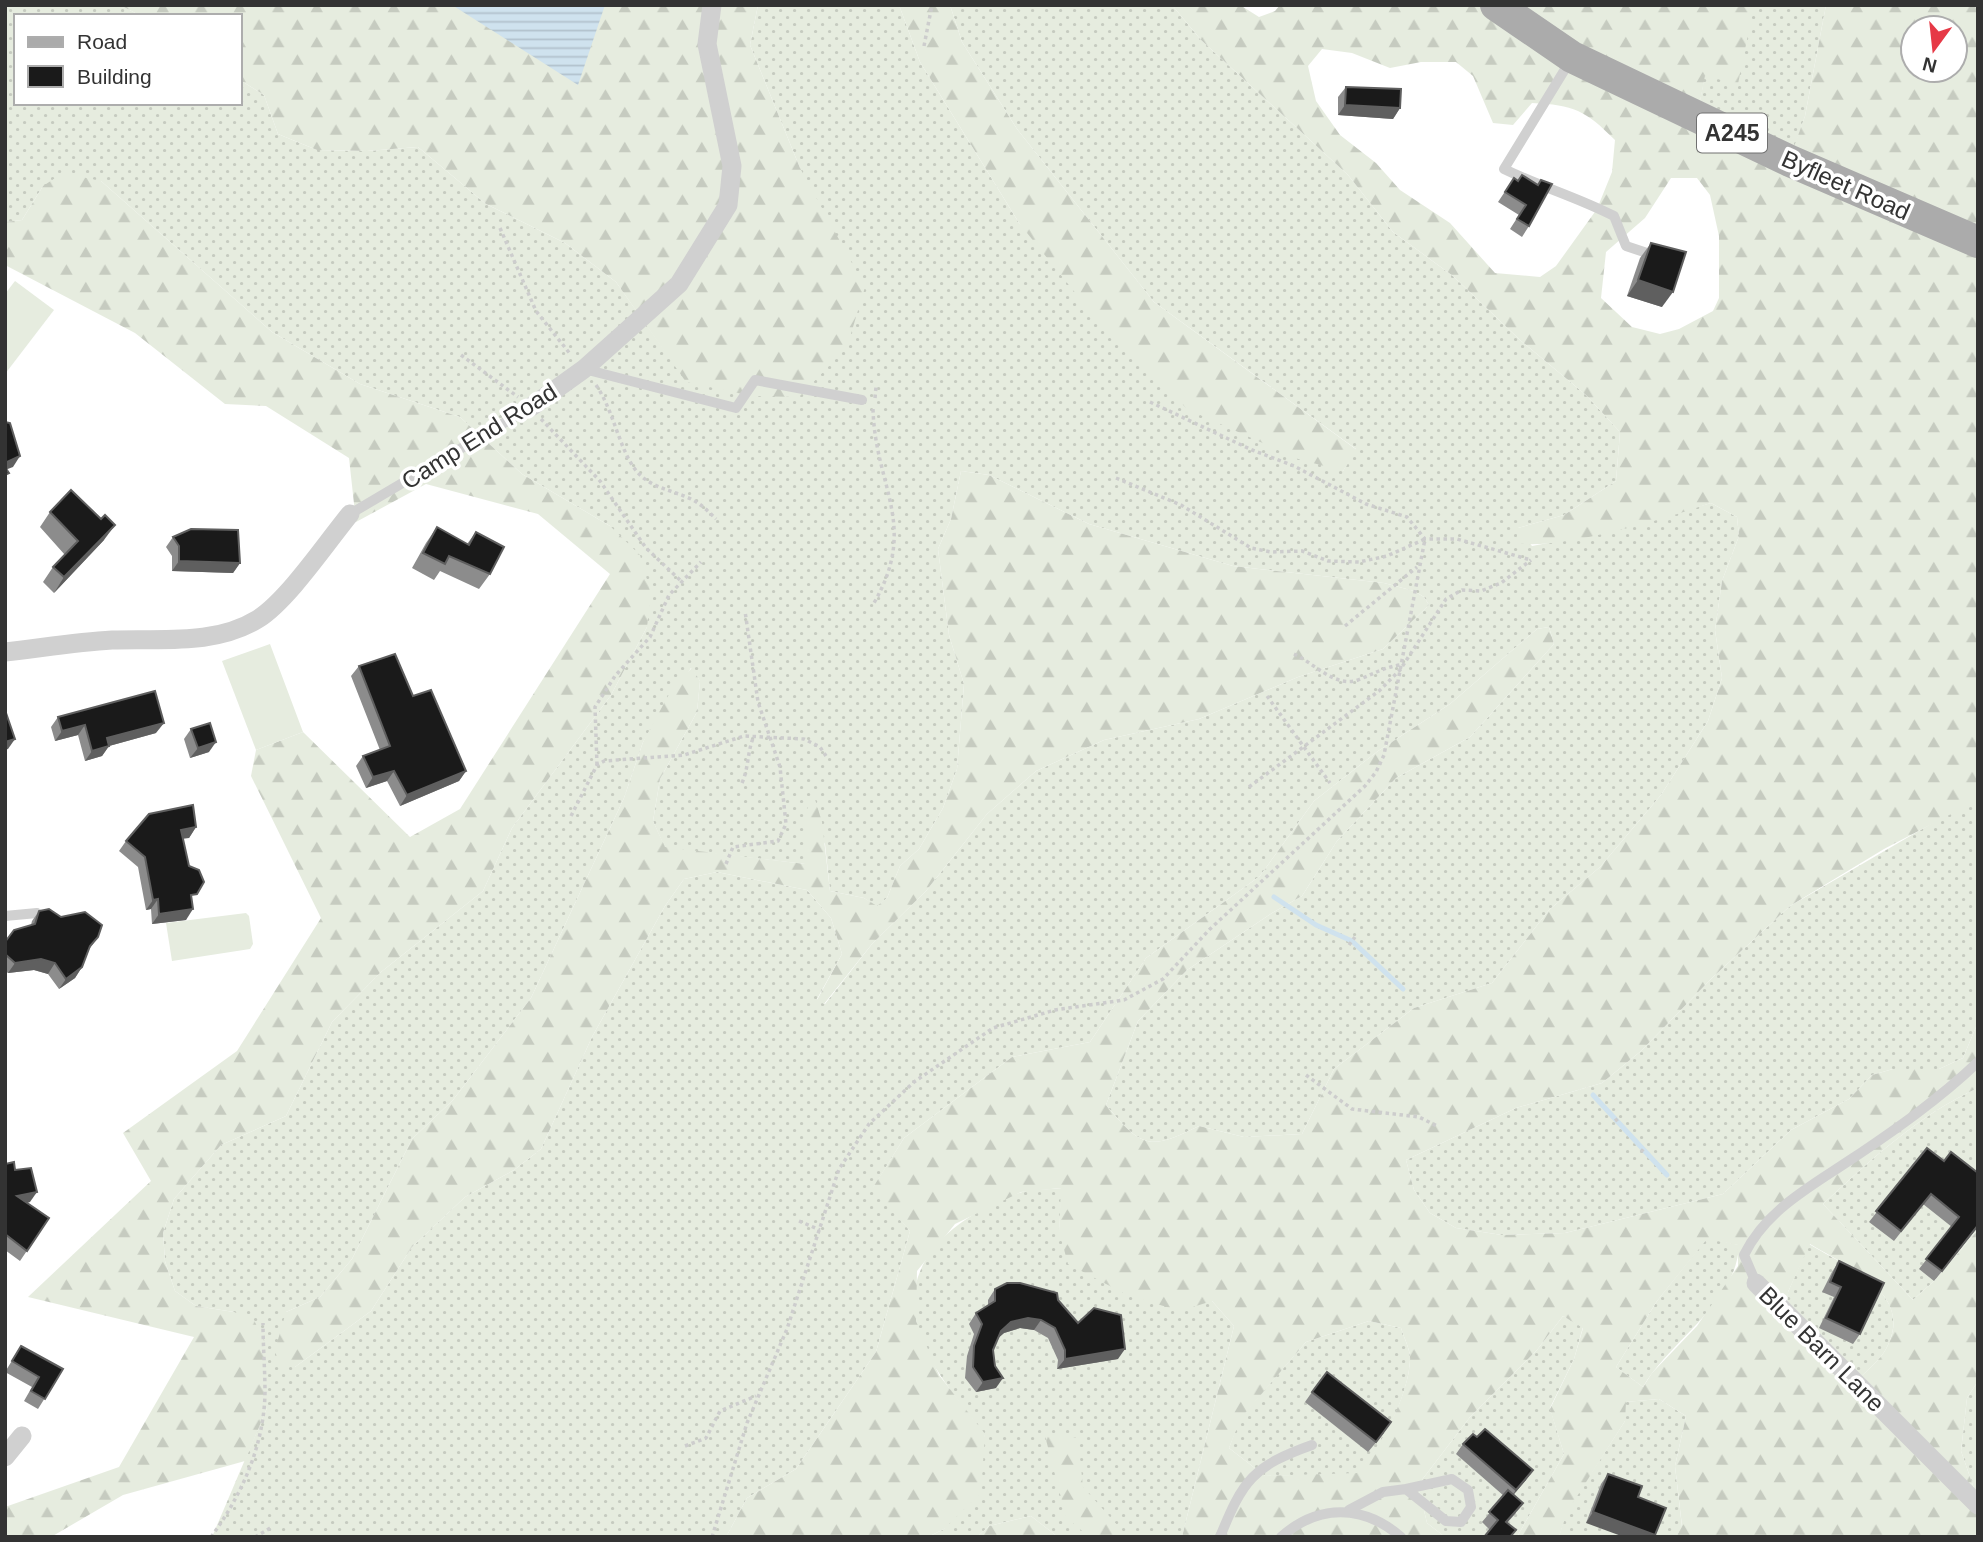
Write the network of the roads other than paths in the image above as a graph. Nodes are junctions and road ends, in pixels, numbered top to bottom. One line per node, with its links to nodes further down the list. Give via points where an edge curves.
1 (712, 5): 6 (street, Camp End Road, via 707,44 732,166 728,205 679,284)
2 (1496, 5): 3 (main road, Byfleet Road / A245)
3 (1572, 57): 4 (main road, Byfleet Road / A245, via 1790,162); 5 (lane, via 1504,169 1614,216 1626,246)
4 (1978, 242)
5 (1659, 257)
6 (584, 369): 7 (lane, via 736,408 755,380); 8 (street, Camp End Road)
7 (862, 400)
8 (531, 407): 9 (lane, Camp End Road)
9 (350, 514): 10 (street, Camp End Road, via 273,606 229,633)
10 (5, 652)
11 (37, 913): 12 (lane)
12 (5, 916)
13 (1978, 1062): 14 (lane, Blue Barn Lane, via 1945,1093 1793,1197 1755,1234 1744,1255)
14 (1756, 1283): 19 (street, Blue Barn Lane)
15 (22, 1436): 17 (street)
16 (1312, 1445): 21 (lane, via 1275,1458 1241,1489)
17 (5, 1457)
18 (1406, 1489): 18 (lane, via 1446,1521 1461,1522 1471,1507 1468,1490 1451,1479); 20 (lane, via 1383,1492)
19 (1978, 1505)
20 (1349, 1510): 22 (lane, via 1306,1518); 23 (lane)
21 (1220, 1537)
22 (1281, 1537)
23 (1401, 1537)

